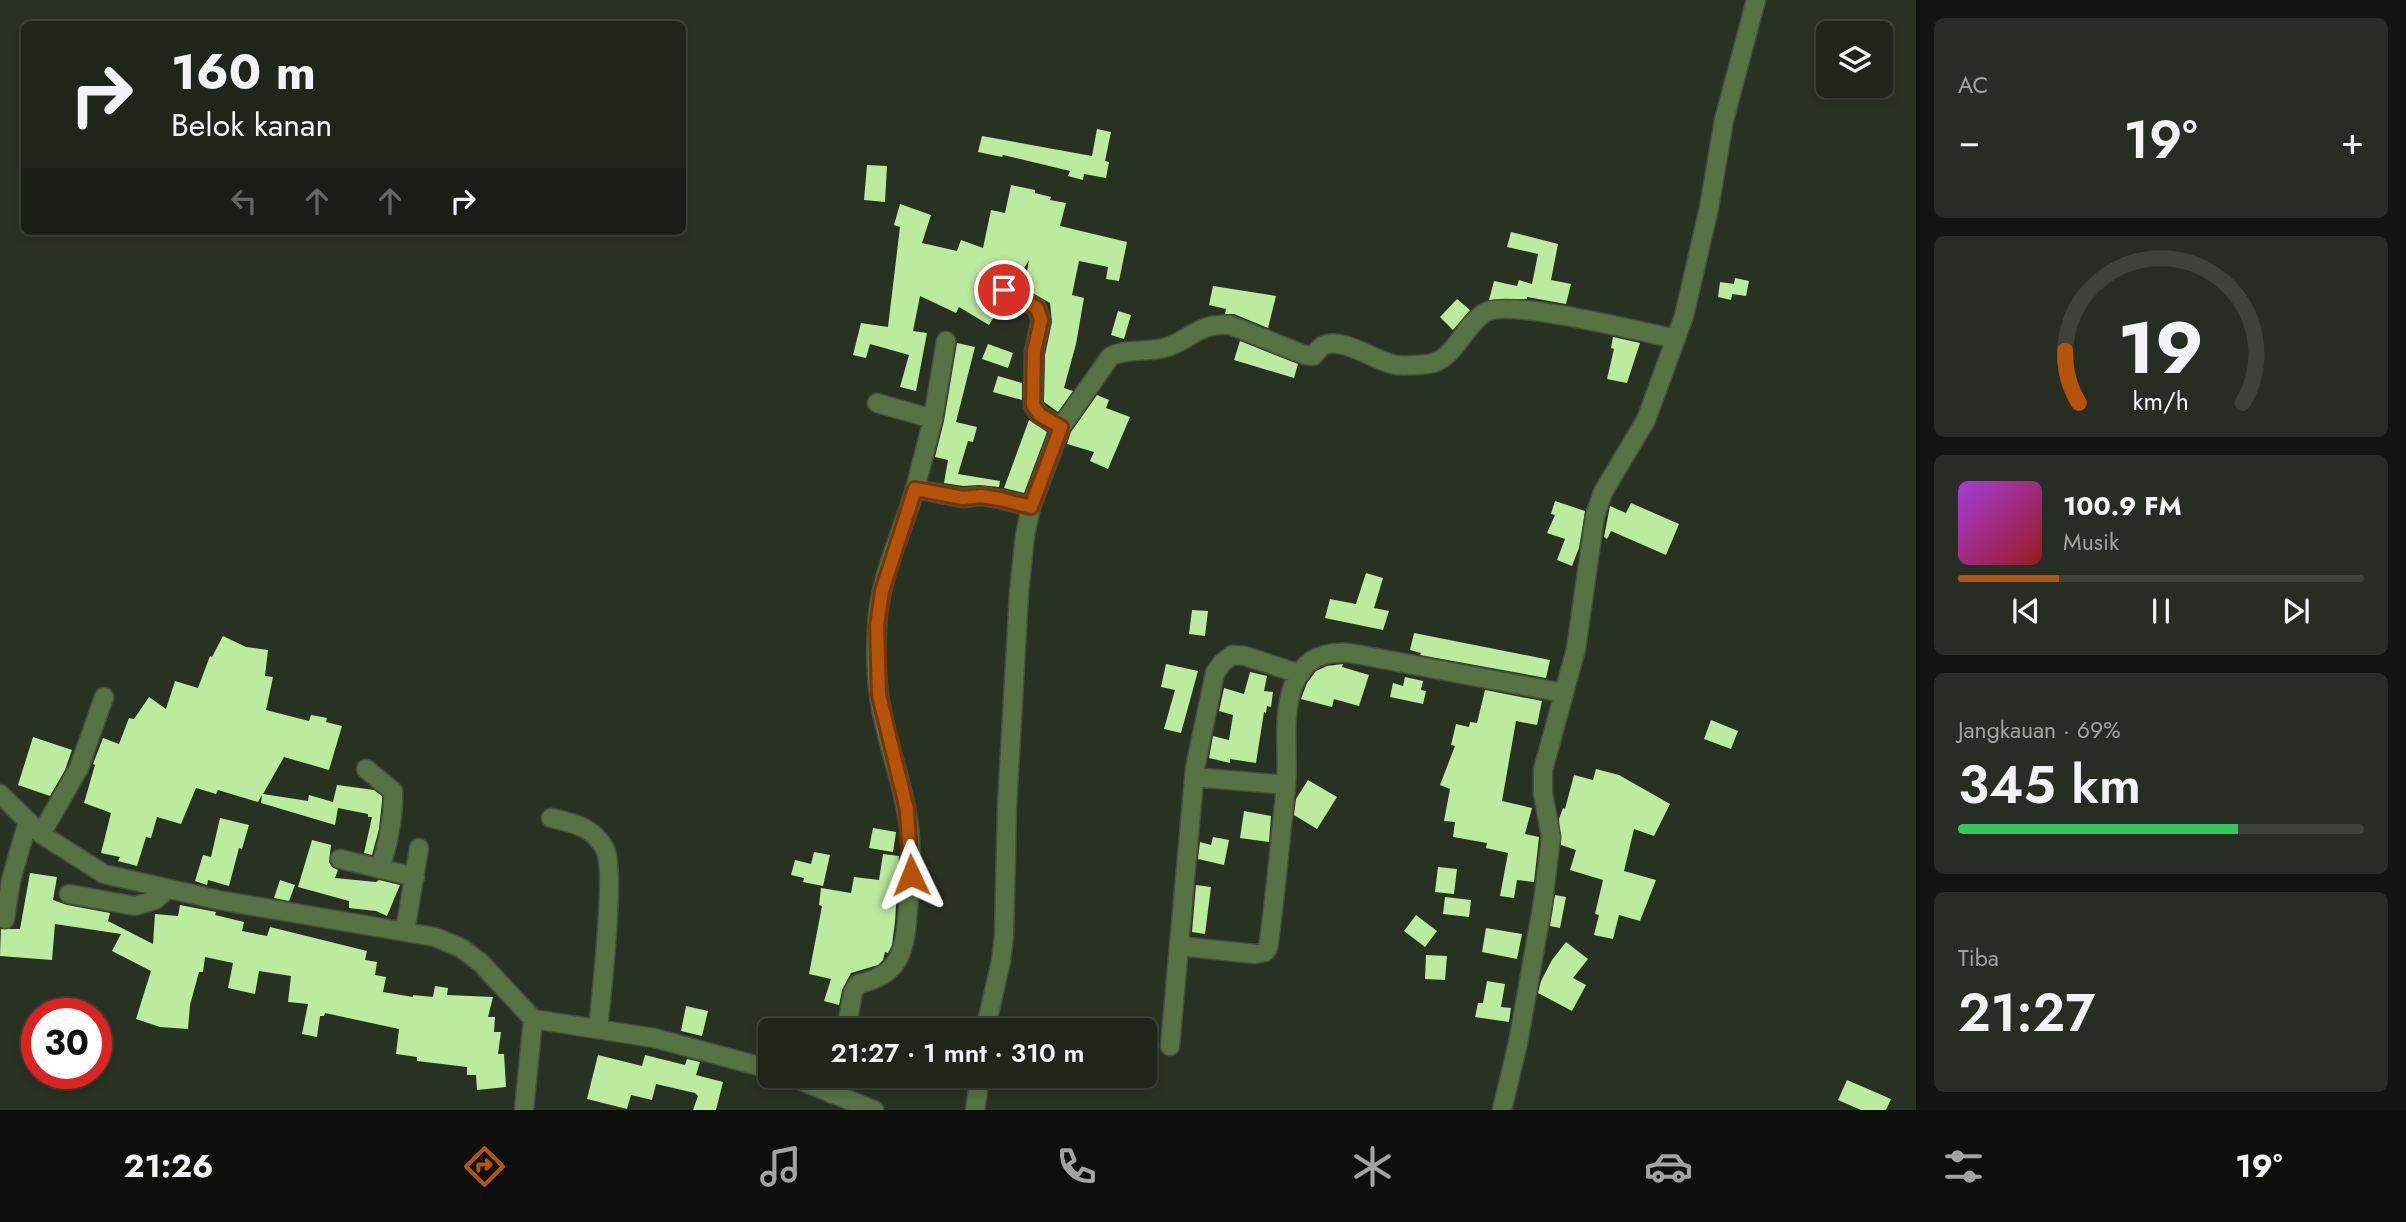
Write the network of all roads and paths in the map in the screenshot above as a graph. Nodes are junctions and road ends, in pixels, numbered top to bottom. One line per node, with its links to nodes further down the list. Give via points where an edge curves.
1 (1756, 0): 3 (street, via 1724,120 1709,208)
2 (1004, 290): 7 (street, via 1040,312 1033,405 1040,415)
3 (1676, 339): 7 (street, via 1583,319 1517,309 1489,310 1435,362 1395,365 1333,344 1313,356 1305,355 1230,325 1209,325 1164,348 1113,354); 11 (street, via 1646,420 1603,492 1595,516 1576,649)
4 (946, 341): 6 (street)
5 (877, 403): 6 (street)
6 (933, 419): 8 (street)
7 (1061, 427): 9 (street)
8 (915, 489): 9 (street); 28 (street, via 882,591 877,626 879,695 910,838 905,944 894,967 877,980 858,984)
9 (1031, 507): 29 (street, via 1019,593 1004,936)
10 (1300, 674): 11 (street, via 1316,657 1337,652); 14 (street, via 1245,656 1226,658 1215,673); 15 (street, via 1289,699)
11 (1563, 693): 39 (street, via 1543,771 1551,837 1543,902)
12 (104, 697): 18 (street, via 79,768)
13 (366, 769): 21 (street, via 393,791 394,807)
14 (1194, 777): 15 (street); 27 (street)
15 (1286, 785): 27 (street, via 1268,948 1255,954)
16 (0, 794): 18 (street)
17 (551, 818): 31 (street, via 586,827 606,851 607,915)
18 (34, 827): 23 (street, via 104,874); 25 (street, via 11,880)
19 (419, 848): 22 (street)
20 (340, 859): 21 (street)
21 (380, 869): 22 (street)
22 (415, 877): 26 (street)
23 (167, 889): 24 (street, via 155,900 135,906); 26 (street)
24 (69, 894)
25 (5, 919)
26 (405, 932): 30 (street, via 461,948)
27 (1179, 946): 32 (street)
28 (848, 1018)
29 (988, 1018)
30 (533, 1019): 31 (street); 37 (street)
31 (598, 1028): 33 (street)
32 (1170, 1046)
33 (758, 1066)
34 (839, 1088): 36 (street)
35 (978, 1088): 38 (street)
36 (866, 1109)
37 (524, 1110)
38 (975, 1110)
39 (1502, 1110)

